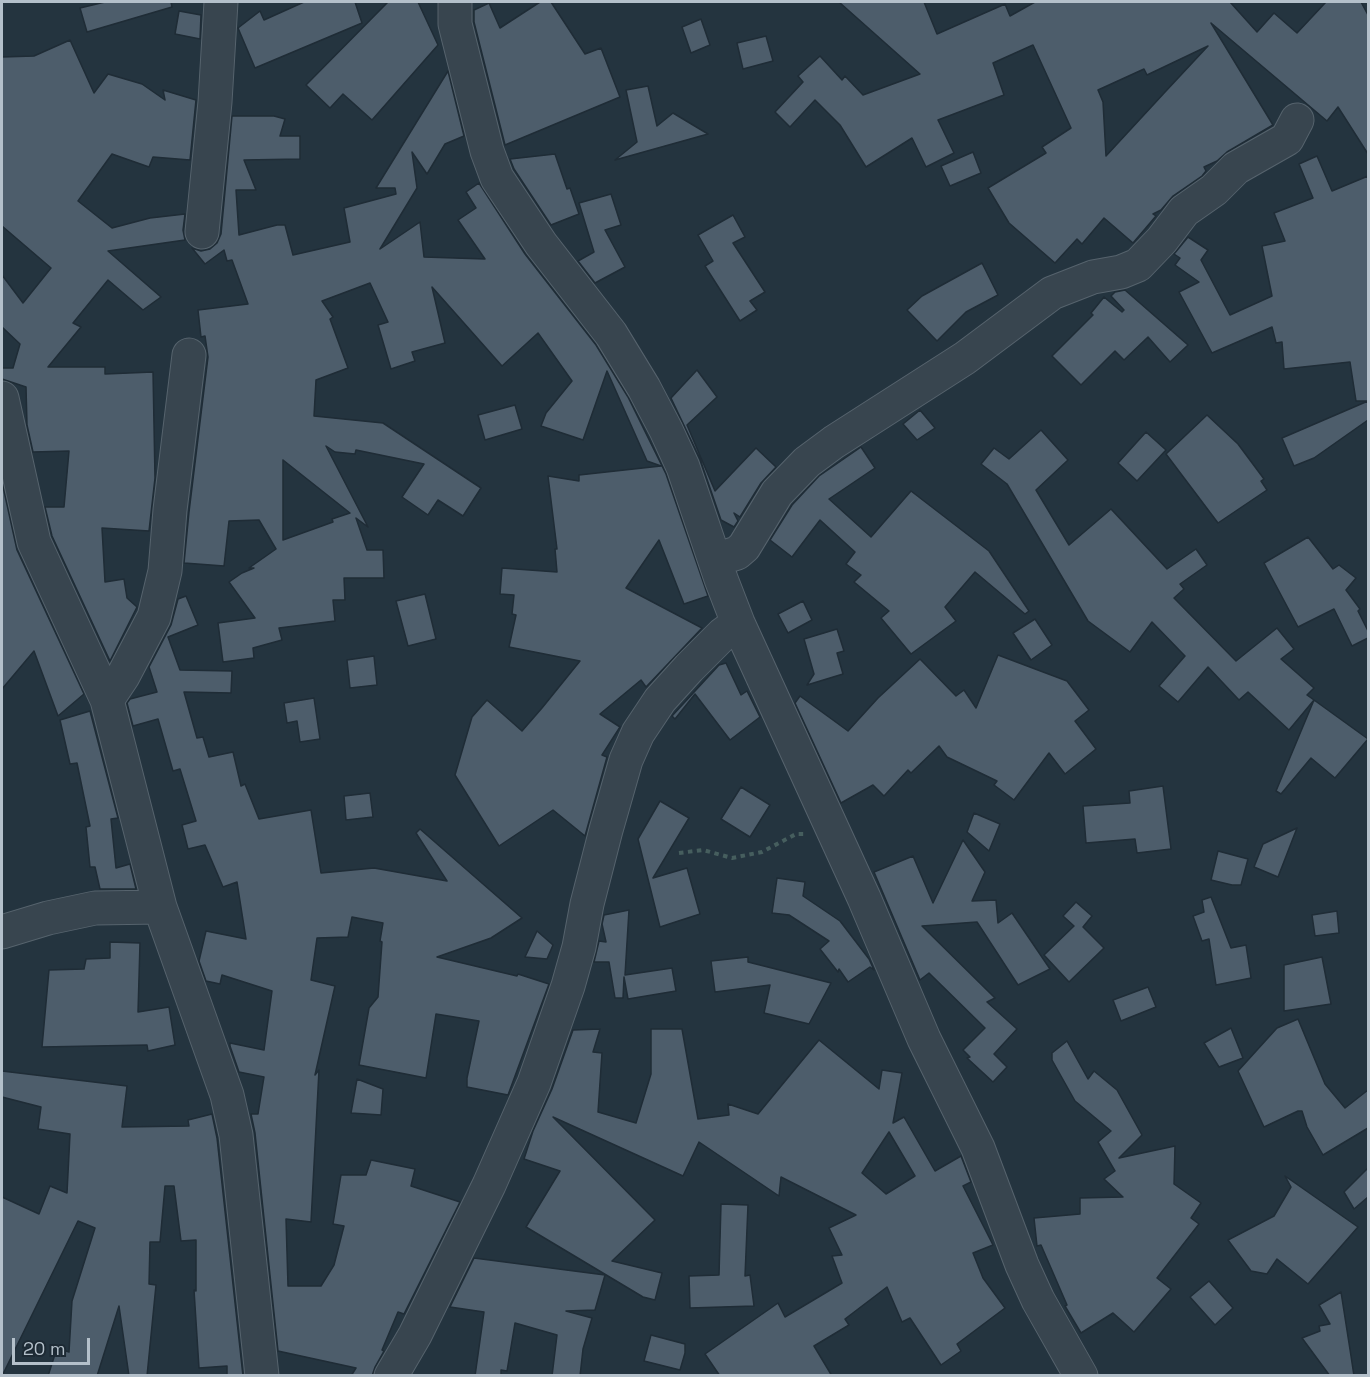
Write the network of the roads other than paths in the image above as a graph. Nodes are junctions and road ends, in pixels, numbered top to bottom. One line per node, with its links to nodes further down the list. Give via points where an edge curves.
1 (221, 2): 4 (street)
2 (455, 2): 7 (street, via 455,24 496,177 541,244 611,334 644,388 683,467)
3 (1297, 120): 7 (street, via 1287,139 1236,168 1214,190 1184,210 1138,265 1052,293 965,358 807,462 777,493 744,547)
4 (202, 232)
5 (189, 355): 9 (street, via 165,571 154,617)
6 (2, 398): 9 (street, via 34,542)
7 (716, 560): 8 (street)
8 (738, 623): 13 (street, via 660,700 626,759 579,947 534,1083 489,1185); 14 (street, via 924,1039 978,1148 1022,1265)
9 (107, 700): 10 (street)
10 (160, 907): 11 (street, via 95,909); 12 (street, via 227,1095 236,1135)
11 (2, 932)
12 (262, 1376)
13 (391, 1376)
14 (1081, 1376)

